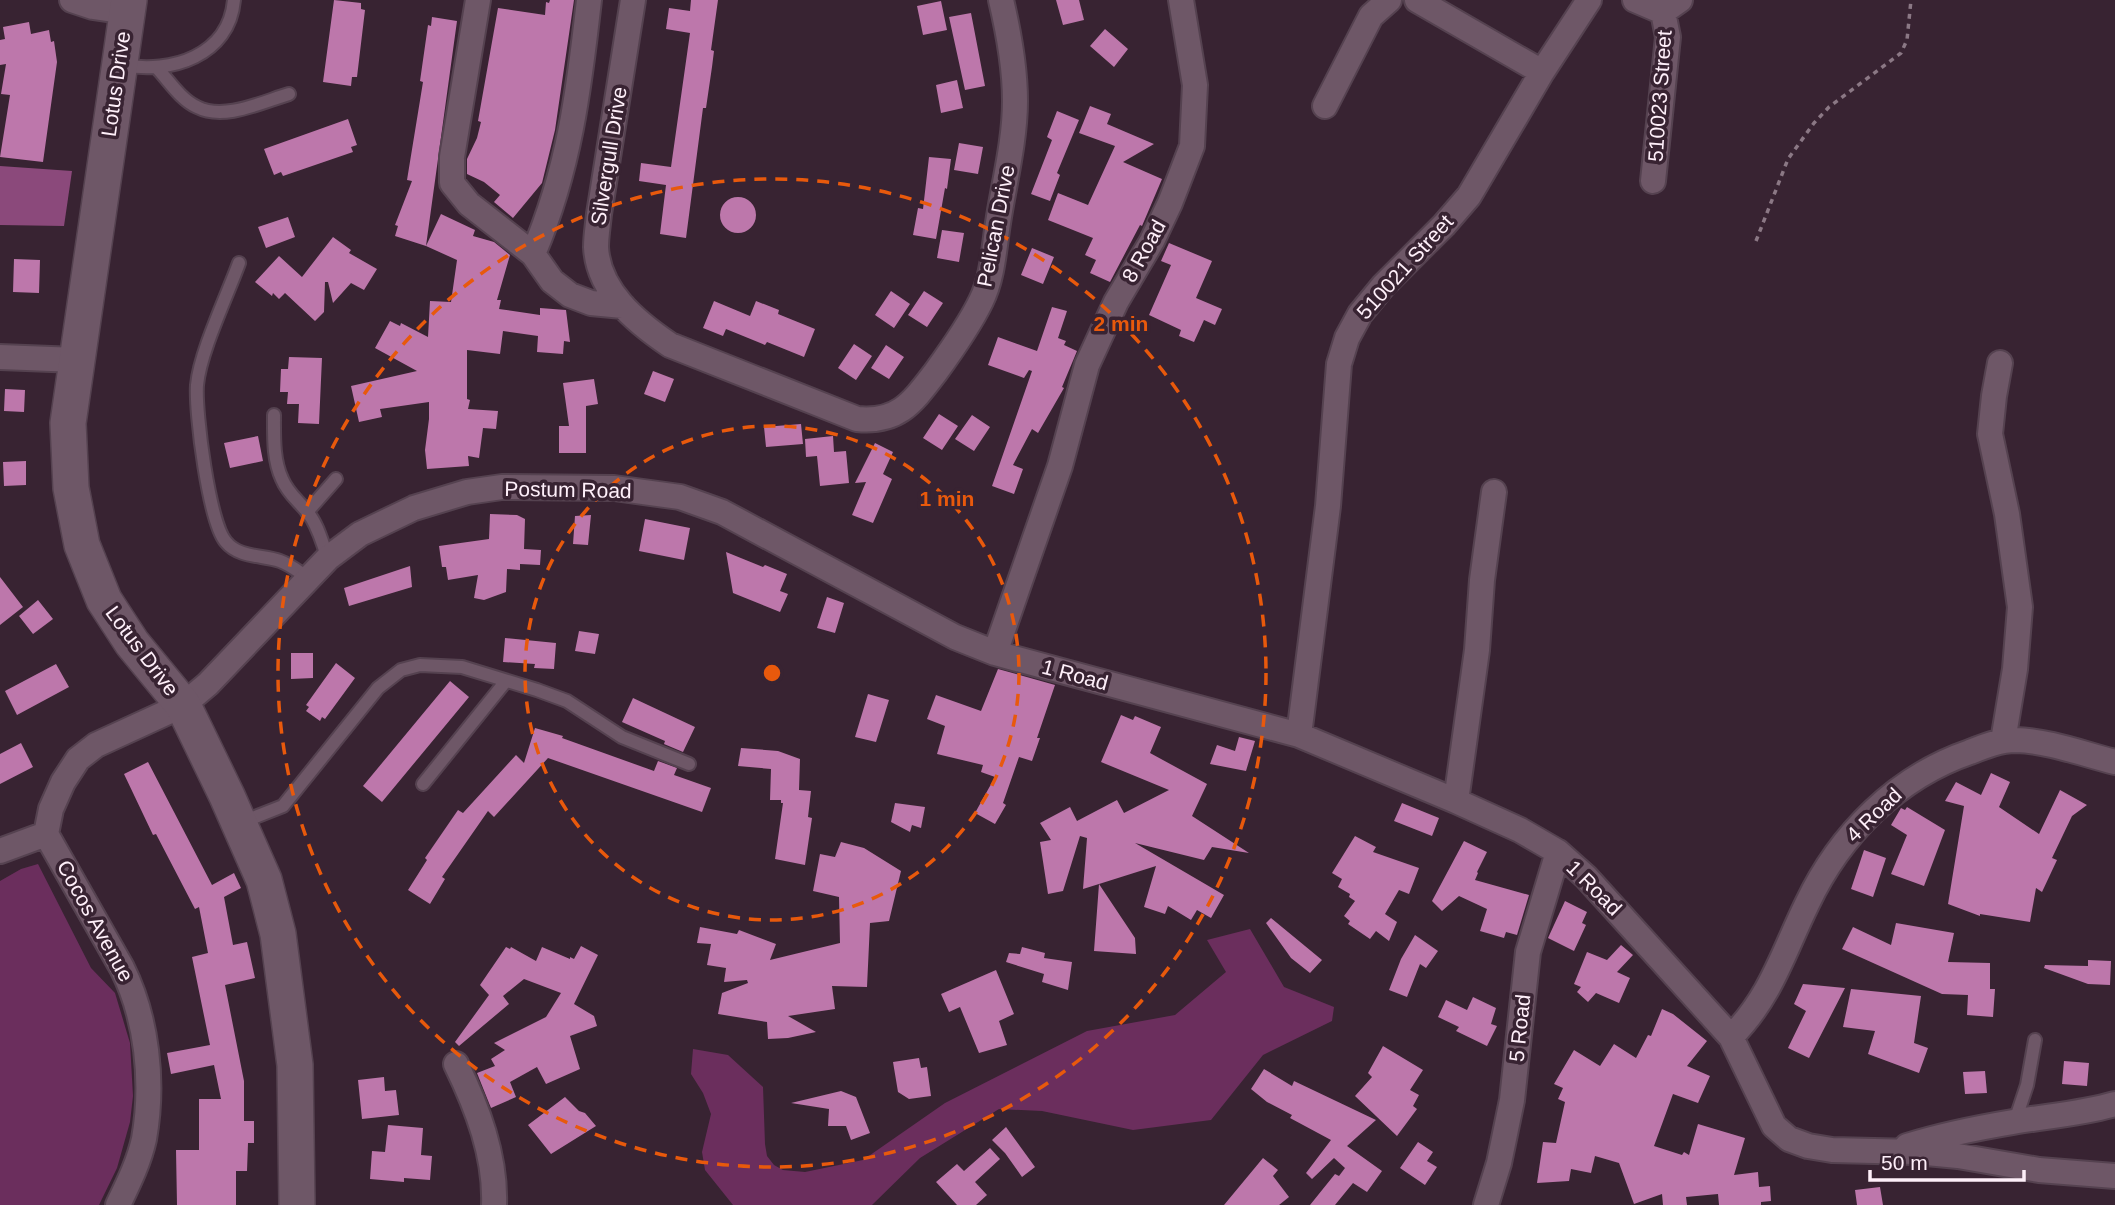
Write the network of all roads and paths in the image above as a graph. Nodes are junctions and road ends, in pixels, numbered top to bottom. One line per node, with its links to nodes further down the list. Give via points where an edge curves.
1 (72, 0): 13 (street, via 93,7)
2 (234, 0): 16 (lane, via 228,27 212,46)
3 (478, 0): 22 (street, via 451,164 452,183 475,209)
4 (589, 0): 22 (street, via 568,150 554,203)
5 (634, 0): 24 (street, Silvergull Drive, via 596,248 610,290)
6 (1001, 0): 24 (street, Pelican Drive, via 1015,104 992,266 982,299 967,325 942,364 901,411 889,418 857,419 670,345)
7 (1181, 0): 34 (street, 8 Road, via 1195,85 1192,146 1157,232 1116,302 1087,365 1060,466)
8 (1389, 0): 19 (street, via 1371,16)
9 (1417, 0): 17 (street)
10 (1589, 0): 17 (street, 510021 Street)
11 (1635, 0): 14 (street)
12 (1911, 0): 21 (path, via 1901,53 1814,122 1788,159)
13 (128, 6): 15 (street, Lotus Drive)
14 (1672, 6): 20 (street, 510023 Street)
15 (119, 65): 16 (lane); 26 (street, Lotus Drive)
16 (157, 68): 18 (lane, via 195,107 209,112 233,111)
17 (1542, 72): 37 (street, 510021 Street, via 1469,196 1382,286 1347,338 1339,364 1328,506)
18 (289, 94)
19 (1325, 106)
20 (1653, 181)
21 (1756, 241)
22 (533, 254): 24 (street, via 552,281 569,295)
23 (239, 263): 33 (lane, via 197,384 213,516 231,547 280,561)
24 (623, 306)
25 (0, 357): 26 (street)
26 (77, 359): 36 (street, Lotus Drive, via 68,423 71,488 82,545 104,600)
27 (2000, 363): 38 (street, via 1990,434 2012,538 2020,607)
28 (274, 415): 31 (lane, via 280,477 290,496)
29 (336, 479): 31 (lane)
30 (1494, 492): 42 (street)
31 (307, 512): 32 (lane)
32 (328, 558): 33 (street, Postum Road); 34 (street, Postum Road, via 360,534 414,508 467,492 502,487 628,490 680,497 722,512 955,637)
33 (308, 578): 36 (street, Postum Road)
34 (995, 653): 37 (street, 1 Road)
35 (506, 681): 40 (lane, via 567,701 622,737); 41 (lane); 43 (lane, via 462,667 420,665 401,670 362,706 288,801)
36 (183, 705): 43 (street, Lotus Drive); 44 (street, via 96,745 78,760 51,809)
37 (1299, 735): 42 (street, 1 Road)
38 (2003, 741): 39 (street, 4 Road, via 2049,745); 47 (street, 4 Road, via 1930,769 1863,821 1824,872 1775,978)
39 (2115, 762)
40 (689, 764)
41 (423, 784)
42 (1457, 800): 46 (street, 1 Road)
43 (239, 823): 55 (street, Lotus Drive, via 264,880 278,934 295,1065)
44 (46, 834): 45 (street); 54 (street, Cocos Avenue, via 133,989 143,1024 148,1087 144,1138)
45 (0, 852)
46 (1558, 852): 47 (street, 1 Road); 57 (street, 5 Road, via 1528,952 1512,1100)
47 (1731, 1037): 52 (street, 1 Road, via 1774,1126 1789,1139 1832,1150)
48 (2035, 1040): 51 (lane)
49 (456, 1064): 56 (street, via 484,1137)
50 (2115, 1104): 51 (street)
51 (2015, 1121): 52 (street, via 1945,1134)
52 (1890, 1151): 53 (street, 1 Road)
53 (2115, 1176)
54 (118, 1205)
55 (297, 1205)
56 (494, 1205)
57 (1486, 1205)

